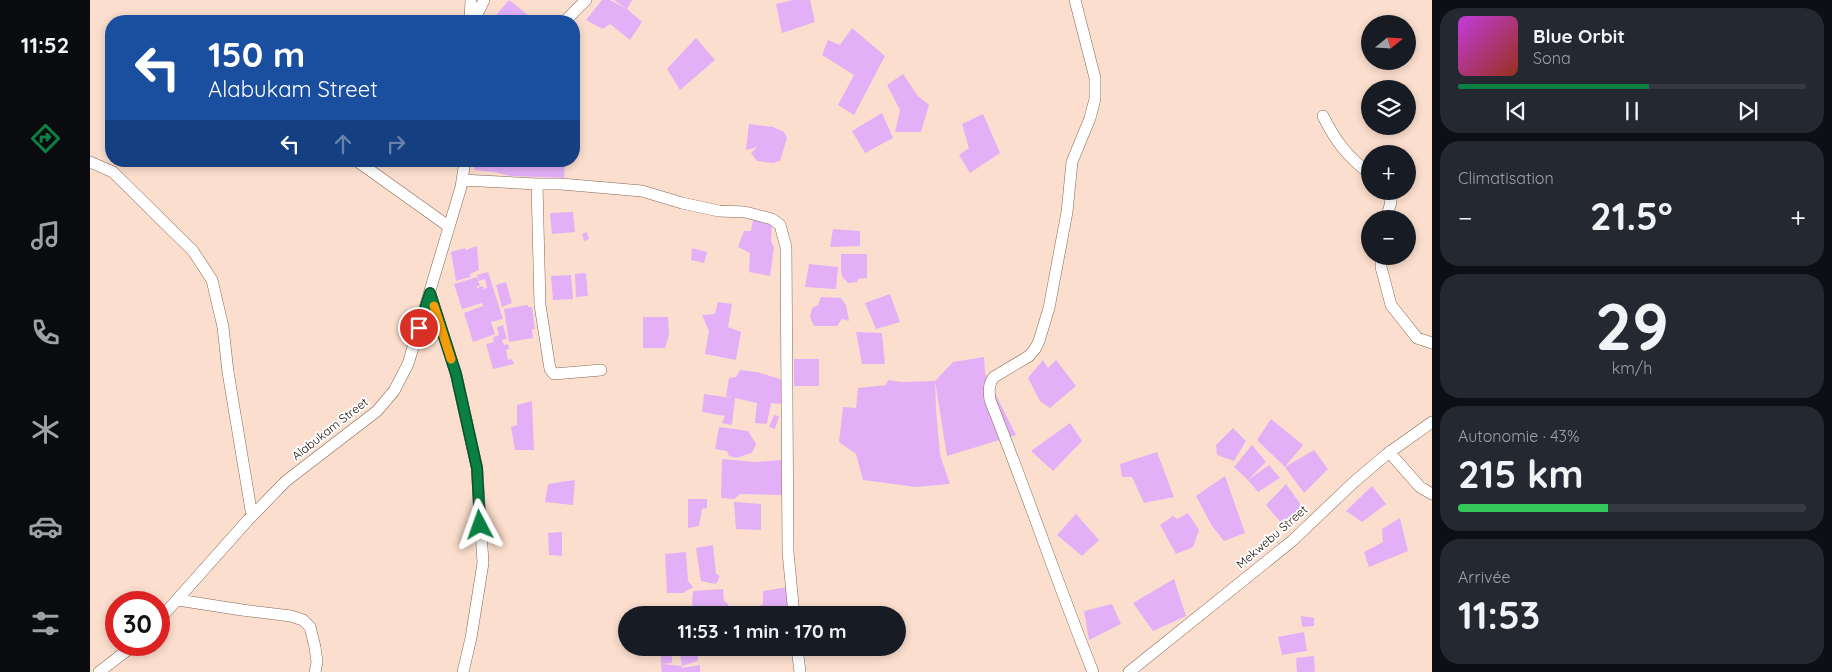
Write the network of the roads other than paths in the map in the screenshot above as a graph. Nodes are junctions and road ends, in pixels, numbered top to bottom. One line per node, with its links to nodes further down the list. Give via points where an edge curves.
1 (484, 0): 6 (street)
2 (586, 0): 7 (street)
3 (1075, 0): 33 (street, via 1095,78 1095,99 1072,162 1067,212 1049,308 1035,349 994,377 989,390 990,400)
4 (471, 2): 5 (street)
5 (470, 15)
6 (477, 15)
7 (571, 15)
8 (1323, 116): 10 (street, via 1335,140)
9 (90, 162): 23 (street, via 113,172 193,251 212,280 223,327)
10 (1361, 166)
11 (365, 167): 15 (street)
12 (465, 167): 13 (street, Alabukam Street)
13 (462, 180): 14 (street); 15 (street, Alabukam Street)
14 (537, 184): 19 (street, via 540,305 550,369 554,374); 25 (street, via 642,191 720,211 752,214 772,219 780,225 786,247 788,552)
15 (448, 226): 17 (street, Alabukam Street)
16 (1381, 265): 18 (street, via 1391,305 1417,338)
17 (430, 293): 23 (street, Alabukam Street, via 408,364 394,391 377,411 286,481); 31 (street, via 456,374 477,468 483,563)
18 (1432, 343)
19 (602, 370)
20 (1432, 422): 21 (street, Mekwebu Street)
21 (1389, 452): 22 (street, via 1420,488); 34 (street, Mekwebu Street, via 1292,540)
22 (1432, 494)
23 (252, 516): 24 (street, Alabukam Street)
24 (178, 600): 26 (street, Alabukam Street); 30 (street, via 303,620 310,627 315,647)
25 (793, 606)
26 (170, 608)
27 (120, 656): 29 (street)
28 (798, 656): 32 (street)
29 (99, 672)
30 (316, 672)
31 (463, 672)
32 (800, 672)
33 (1093, 672)
34 (1129, 672)

